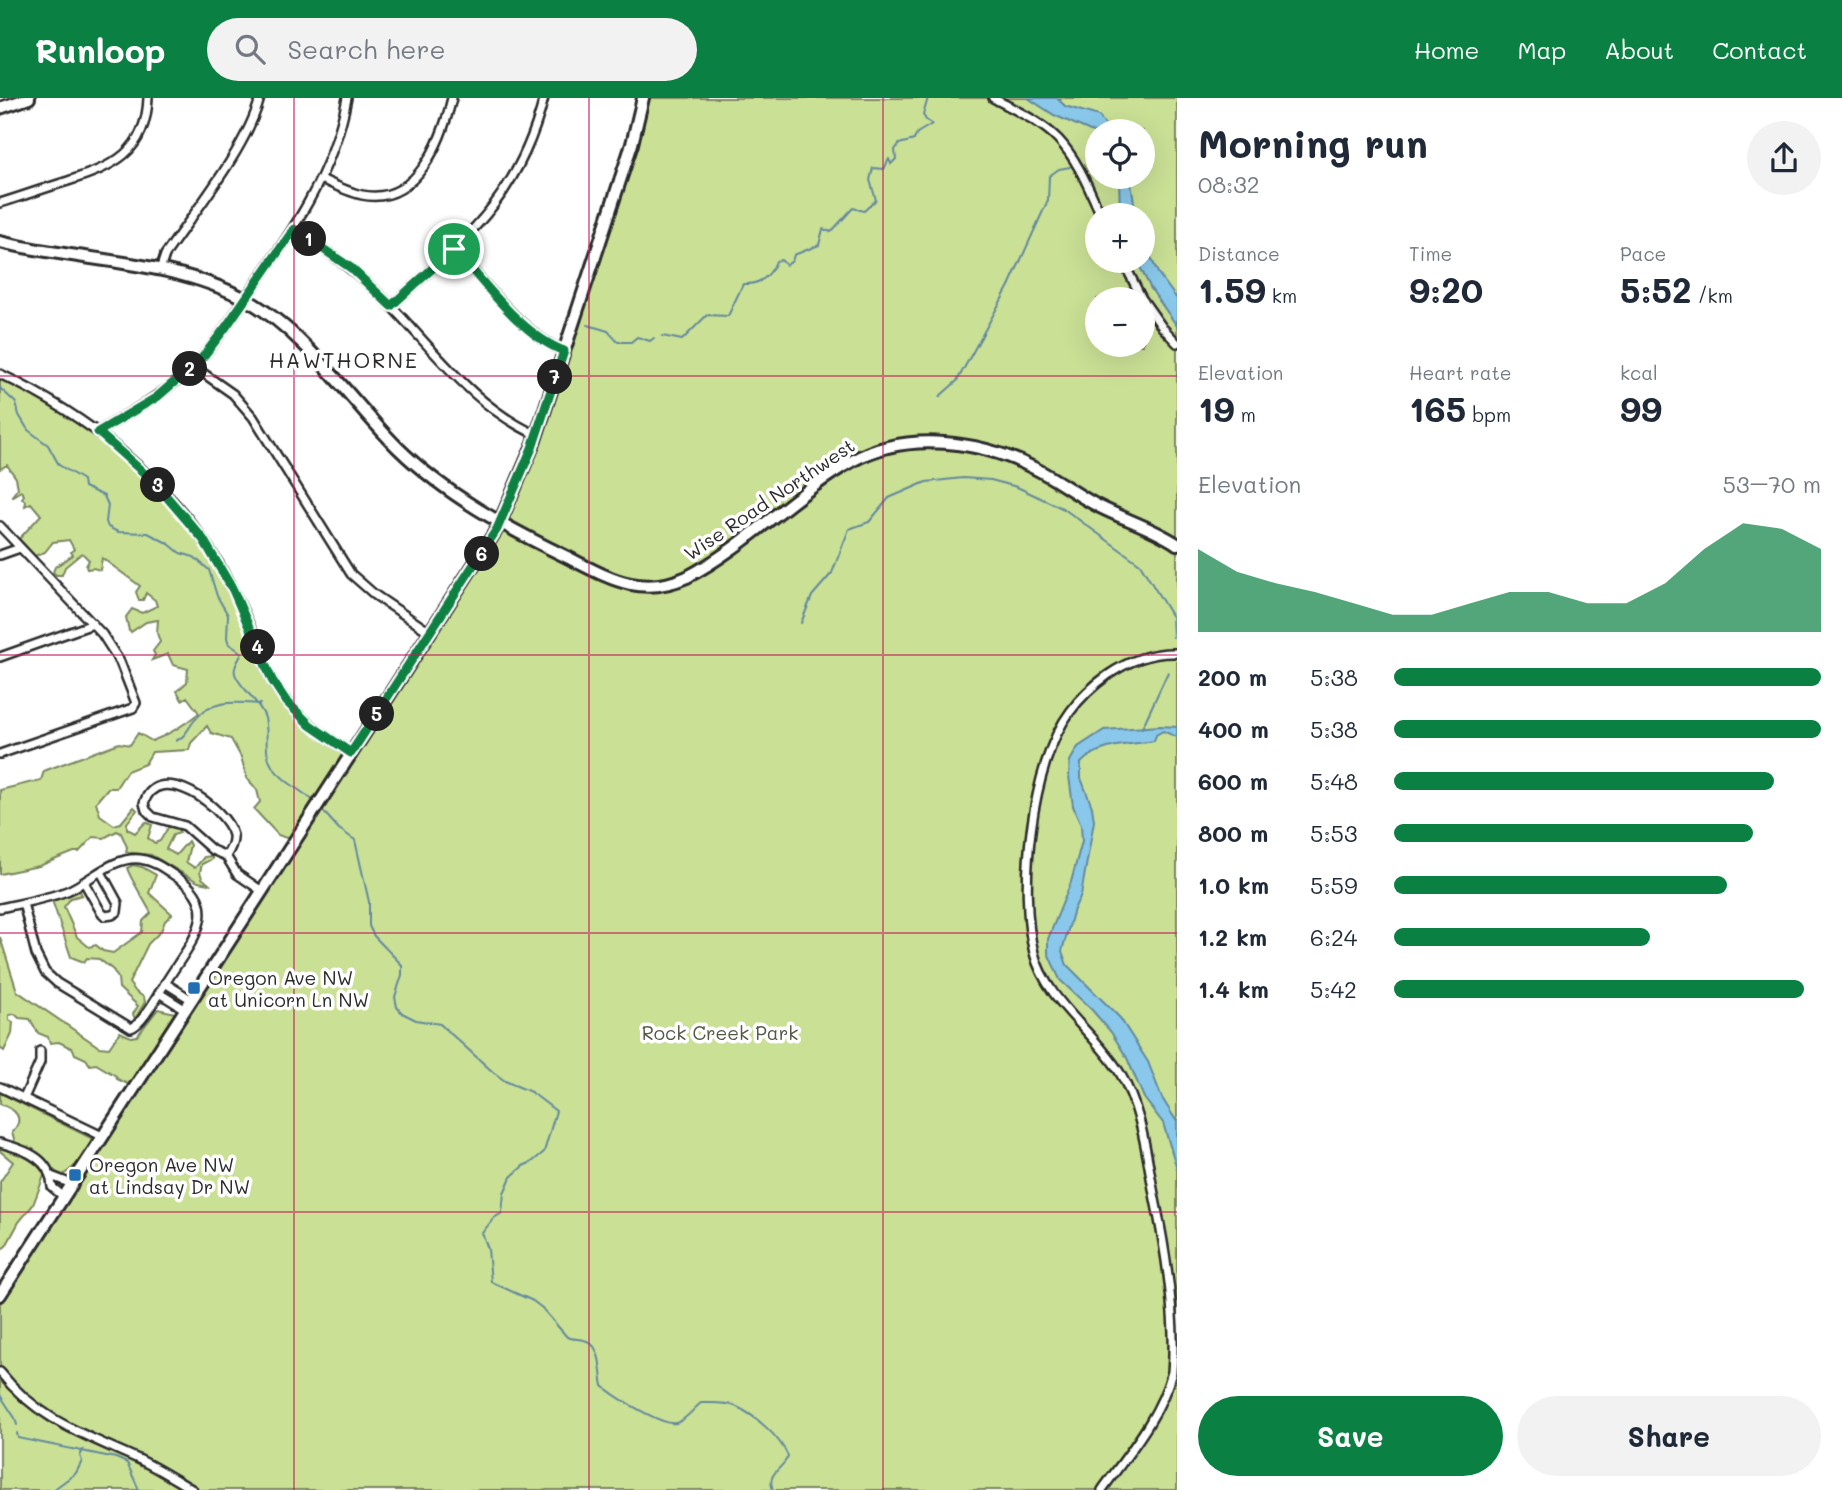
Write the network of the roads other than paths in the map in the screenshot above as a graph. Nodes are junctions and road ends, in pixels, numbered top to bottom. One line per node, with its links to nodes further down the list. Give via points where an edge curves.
1 (29, 98): 9 (street)
2 (148, 98): 11 (street, via 142,131 117,162)
3 (260, 98): 16 (street, via 243,139 165,255)
4 (347, 98): 10 (street)
5 (452, 98): 10 (street, via 435,146 406,186 373,196)
6 (544, 98): 15 (street, via 529,145 508,186 487,216)
7 (643, 98): 21 (street)
8 (993, 98): 12 (street, via 1056,137 1078,167)
9 (1, 106)
10 (321, 179): 13 (street)
11 (0, 203)
12 (1095, 203)
13 (294, 229): 17 (street); 18 (street, via 351,268)
14 (0, 242): 16 (street, Wise Road Northwest)
15 (454, 249): 18 (street); 21 (street, via 522,322)
16 (160, 271): 17 (street, Wise Road Northwest, via 199,279)
17 (245, 299): 22 (street); 26 (street, Wise Road Northwest, via 298,339 411,460)
18 (391, 306): 25 (street, via 471,392)
19 (1155, 318): 20 (street)
20 (1177, 343)
21 (564, 351): 25 (street)
22 (193, 366): 24 (street, via 150,401); 32 (street, via 233,394 253,417 351,574)
23 (0, 374): 24 (street)
24 (98, 432): 35 (street, via 154,482 203,539 286,701 310,725)
25 (537, 435): 26 (street)
26 (500, 523): 28 (street, Wise Road Northwest, via 611,579 636,586 665,585 701,568 855,459 892,445 929,442 975,448 1024,463); 32 (street)
27 (0, 526): 29 (street)
28 (1177, 544)
29 (20, 548): 30 (street); 31 (street)
30 (0, 555)
31 (93, 624): 34 (street); 36 (street, via 117,656 136,706)
32 (431, 633): 35 (street)
33 (1177, 653): 57 (street, via 1149,655 1123,664 1097,682 1069,713 1048,757 1028,841 1031,934 1040,968 1123,1079 1140,1120 1174,1313 1172,1370 1157,1409)
34 (0, 657)
35 (351, 753): 40 (street)
36 (0, 754)
37 (226, 856): 37 (street, via 181,824 151,816 145,806 148,794 166,786 199,796 232,832); 40 (street, via 233,870)
38 (101, 872): 39 (street); 39 (street, via 118,903 112,915 101,912); 43 (street, via 126,860 146,860 196,893 202,909 200,925)
39 (84, 882): 41 (street)
40 (262, 891): 45 (street)
41 (23, 902): 42 (street); 44 (street, via 37,959 57,983 129,1028 138,1025)
42 (0, 908)
43 (165, 983): 44 (street); 45 (street)
44 (159, 993): 45 (street)
45 (189, 1005): 49 (street)
46 (40, 1051): 48 (street, via 40,1062)
47 (0, 1087): 48 (street)
48 (23, 1098): 49 (street)
49 (102, 1136): 52 (street)
50 (0, 1143): 51 (street, via 33,1155)
51 (51, 1176): 52 (street); 53 (street, via 52,1187)
52 (72, 1184): 53 (street)
53 (64, 1197): 54 (street)
54 (0, 1295)
55 (0, 1372): 56 (street, via 23,1398 51,1419)
56 (192, 1490)
57 (1102, 1490)

